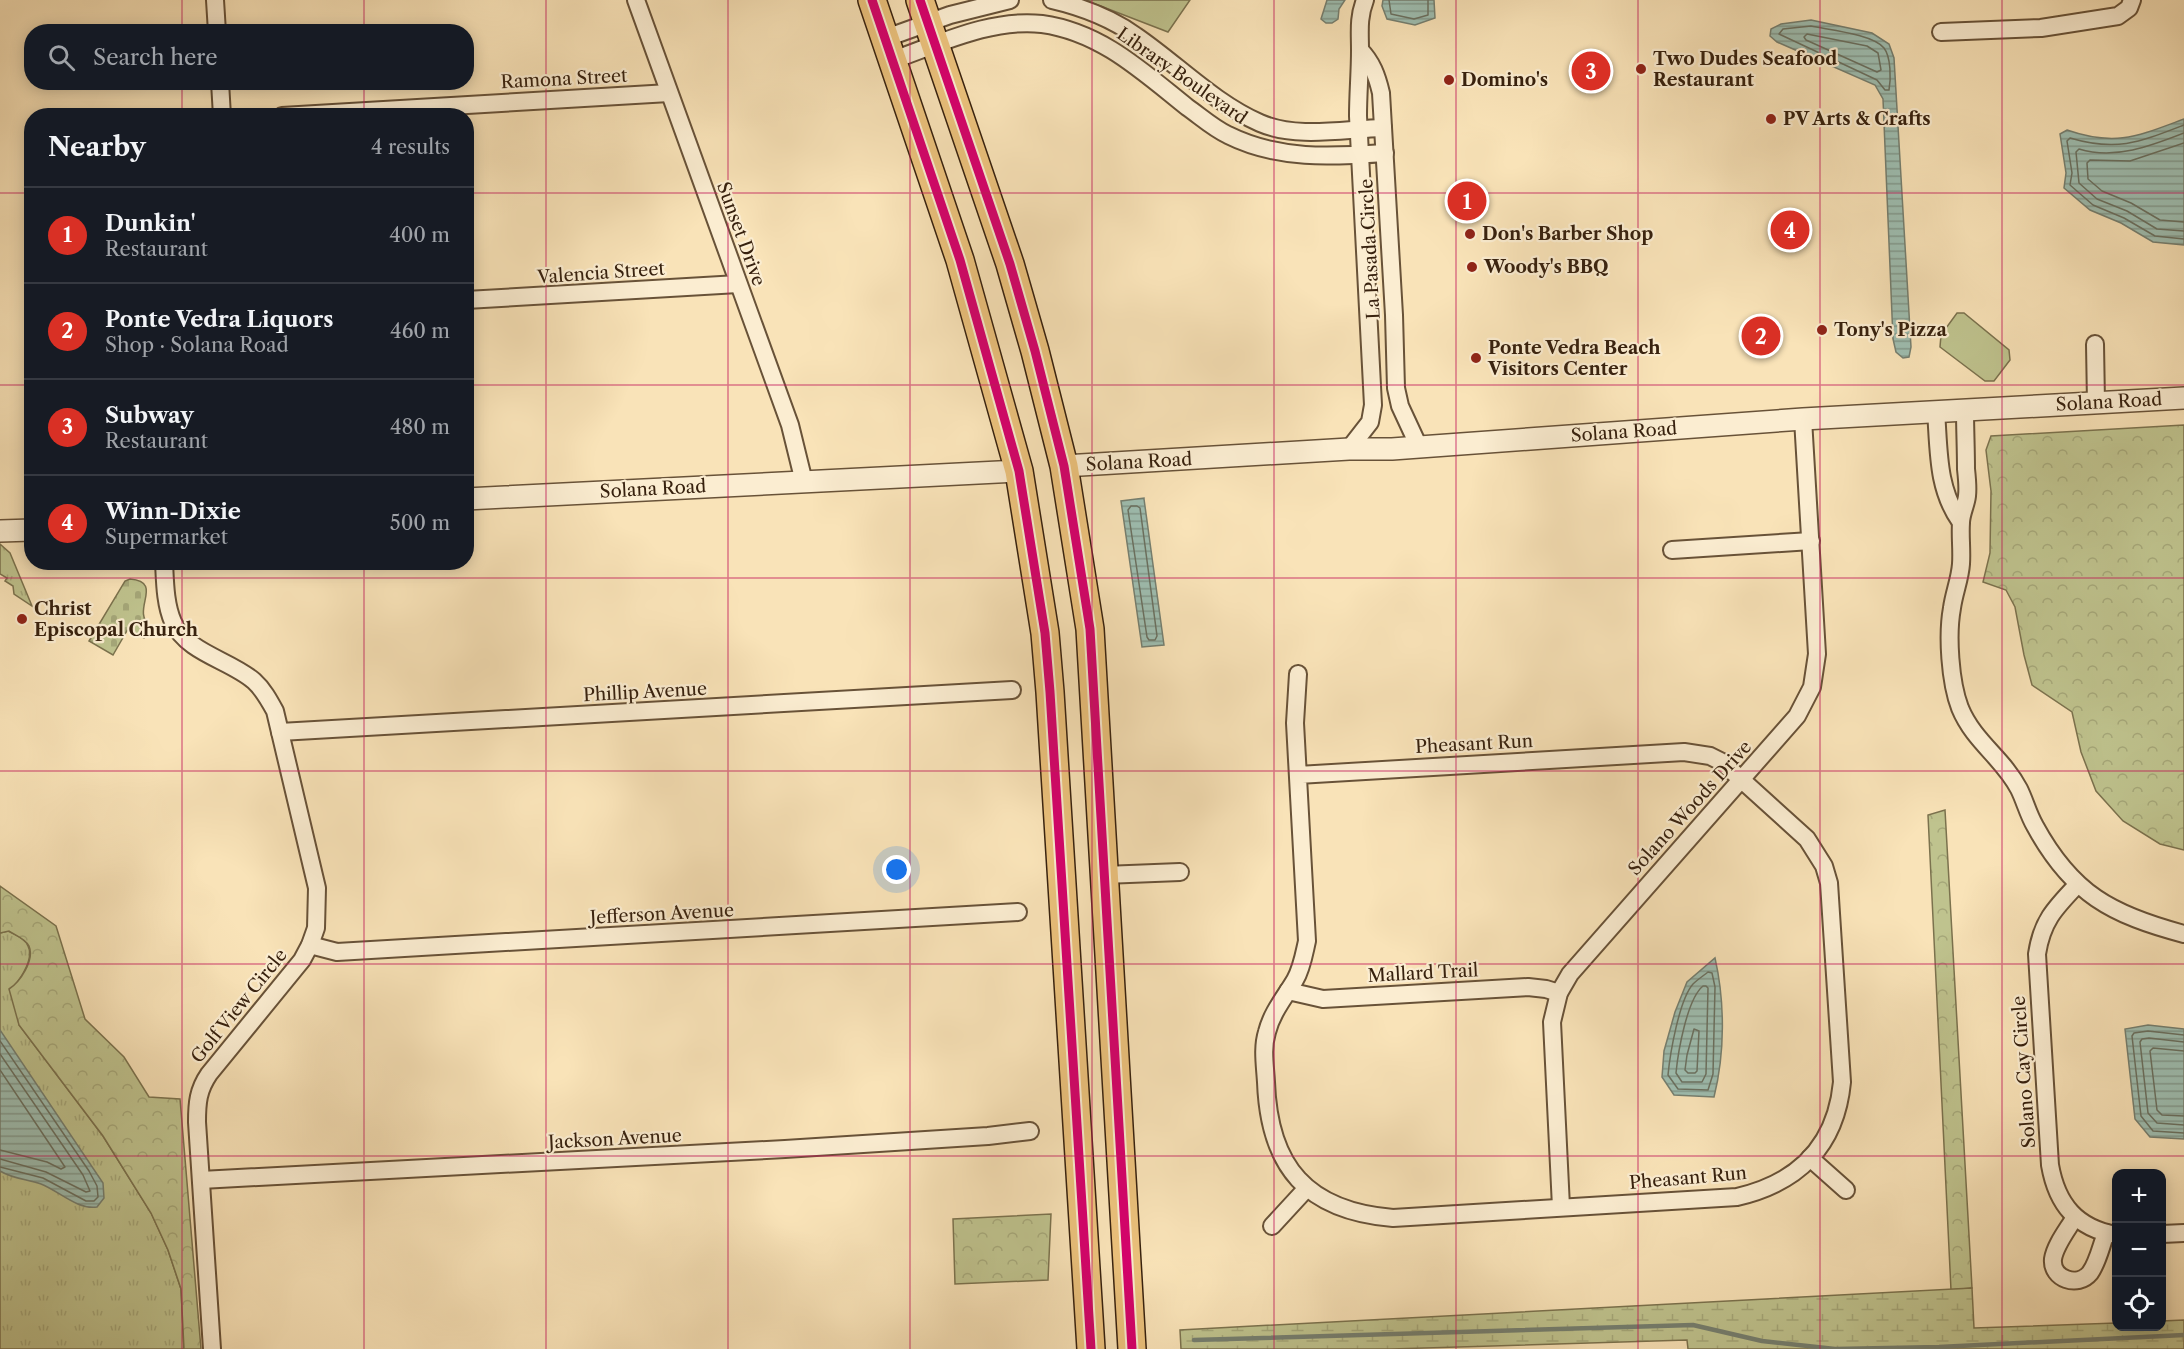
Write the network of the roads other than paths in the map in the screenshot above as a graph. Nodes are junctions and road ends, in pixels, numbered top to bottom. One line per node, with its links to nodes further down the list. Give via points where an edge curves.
1 (216, 0): 9 (street)
2 (636, 0): 16 (street, Sunset Drive)
3 (872, 0): 11 (main road)
4 (1010, 0): 8 (street, Library Boulevard)
5 (1052, 0): 13 (street, Library Boulevard, via 1116,23)
6 (1365, 0): 12 (street, La Pasada Circle, via 1358,28)
7 (2132, 0): 10 (street, via 2129,8 2118,16 2041,28)
8 (927, 23): 11 (street, Library Boulevard); 11 (street, Library Boulevard); 14 (street, Library Boulevard, via 992,27 1041,24 1091,38); 33 (main road, via 1010,264)
9 (217, 24)
10 (1941, 32)
11 (889, 49): 34 (main road, via 960,260)
12 (1360, 50): 19 (street, La Pasada Circle, via 1377,77); 20 (street, La Pasada Circle)
13 (1162, 56): 14 (street); 20 (street, Library Boulevard, via 1260,123 1300,131)
14 (1147, 76): 22 (street, Library Boulevard, via 1226,135 1253,146 1307,156)
15 (220, 90): 17 (street)
16 (669, 93): 18 (street, Ramona Street); 23 (street, Sunset Drive)
17 (222, 108)
18 (417, 108)
19 (1383, 128): 20 (street, Library Boulevard); 21 (street, La Pasada Circle)
20 (1359, 129): 22 (street, La Pasada Circle)
21 (1385, 153): 22 (street, Library Boulevard); 31 (street, La Pasada Circle, via 1396,388)
22 (1360, 155): 32 (street, La Pasada Circle, via 1373,405 1370,422)
23 (738, 284): 24 (street, Valencia Street); 35 (street, Sunset Drive, via 790,425)
24 (474, 300)
25 (2095, 344): 27 (street)
26 (2184, 398): 27 (street, Solana Road)
27 (2096, 403): 28 (street, Solana Road)
28 (1965, 410): 29 (street, Solana Road); 37 (street, via 1967,496)
29 (1936, 411): 30 (street, Solana Road); 37 (street, via 1943,486)
30 (1803, 419): 31 (street, Solana Road); 40 (street, Solano Woods Drive)
31 (1419, 447): 32 (street, Solana Road)
32 (1349, 449): 33 (street, Solana Road)
33 (1064, 466): 34 (main road); 49 (main road, via 1090,629)
34 (1019, 471): 35 (street, Solana Road); 57 (main road, via 1045,633)
35 (804, 482): 36 (street, Solana Road)
36 (474, 499)
37 (1960, 521): 50 (street, via 1961,568 1950,622 1953,673 1960,706 1971,729 2019,788 2048,849)
38 (24, 530): 39 (street)
39 (0, 531)
40 (1811, 541): 41 (street); 47 (street, Solano Woods Drive, via 1817,654 1812,687 1797,716)
41 (1672, 550)
42 (164, 570): 45 (street, Golf View Circle, via 172,622 194,646 255,682 274,711)
43 (1298, 674): 46 (street, via 1294,723)
44 (1012, 690): 45 (street, Phillip Avenue)
45 (280, 732): 53 (street, Golf View Circle, via 317,888 316,928)
46 (1298, 775): 47 (street, Pheasant Run, via 1684,752 1710,756); 54 (street, Pheasant Run, via 1307,934 1303,960)
47 (1742, 779): 55 (street, Solano Woods Drive, via 1570,974); 59 (street, Pheasant Run, via 1807,839 1818,854 1829,883 1842,1082 1837,1114)
48 (1180, 872): 49 (street)
49 (1104, 875): 56 (main road)
50 (2077, 885): 52 (street, via 2120,913); 64 (street, Solano Cay Circle, via 2046,922 2037,954 2050,1165 2061,1199)
51 (1018, 912): 53 (street, Jefferson Avenue, via 337,952)
52 (2184, 934)
53 (310, 945): 60 (street, Golf View Circle, via 202,1084 197,1099)
54 (1288, 991): 55 (street, Mallard Trail, via 1323,999 1528,987); 61 (street, Pheasant Run, via 1266,1032 1266,1100 1282,1156)
55 (1559, 993): 63 (street, Solano Woods Drive, via 1552,1022)
56 (1113, 1024): 57 (main road); 71 (main road)
57 (1072, 1026): 70 (main road)
58 (1030, 1131): 60 (street, Jackson Avenue, via 784,1149)
59 (1810, 1158): 62 (street); 63 (street, Pheasant Run, via 1778,1184 1737,1197)
60 (201, 1180): 69 (street, Golf View Circle)
61 (1307, 1188): 63 (street, Pheasant Run, via 1324,1201 1347,1210 1393,1218); 65 (street)
62 (1846, 1190)
63 (1561, 1207)
64 (2075, 1217): 67 (street, Solano Cay Circle, via 2091,1228); 67 (street, via 2053,1258 2060,1277 2084,1278)
65 (1272, 1226)
66 (2184, 1233): 68 (street)
67 (2111, 1234)
68 (2166, 1234)
69 (212, 1349)
70 (1091, 1349)
71 (1132, 1349)

